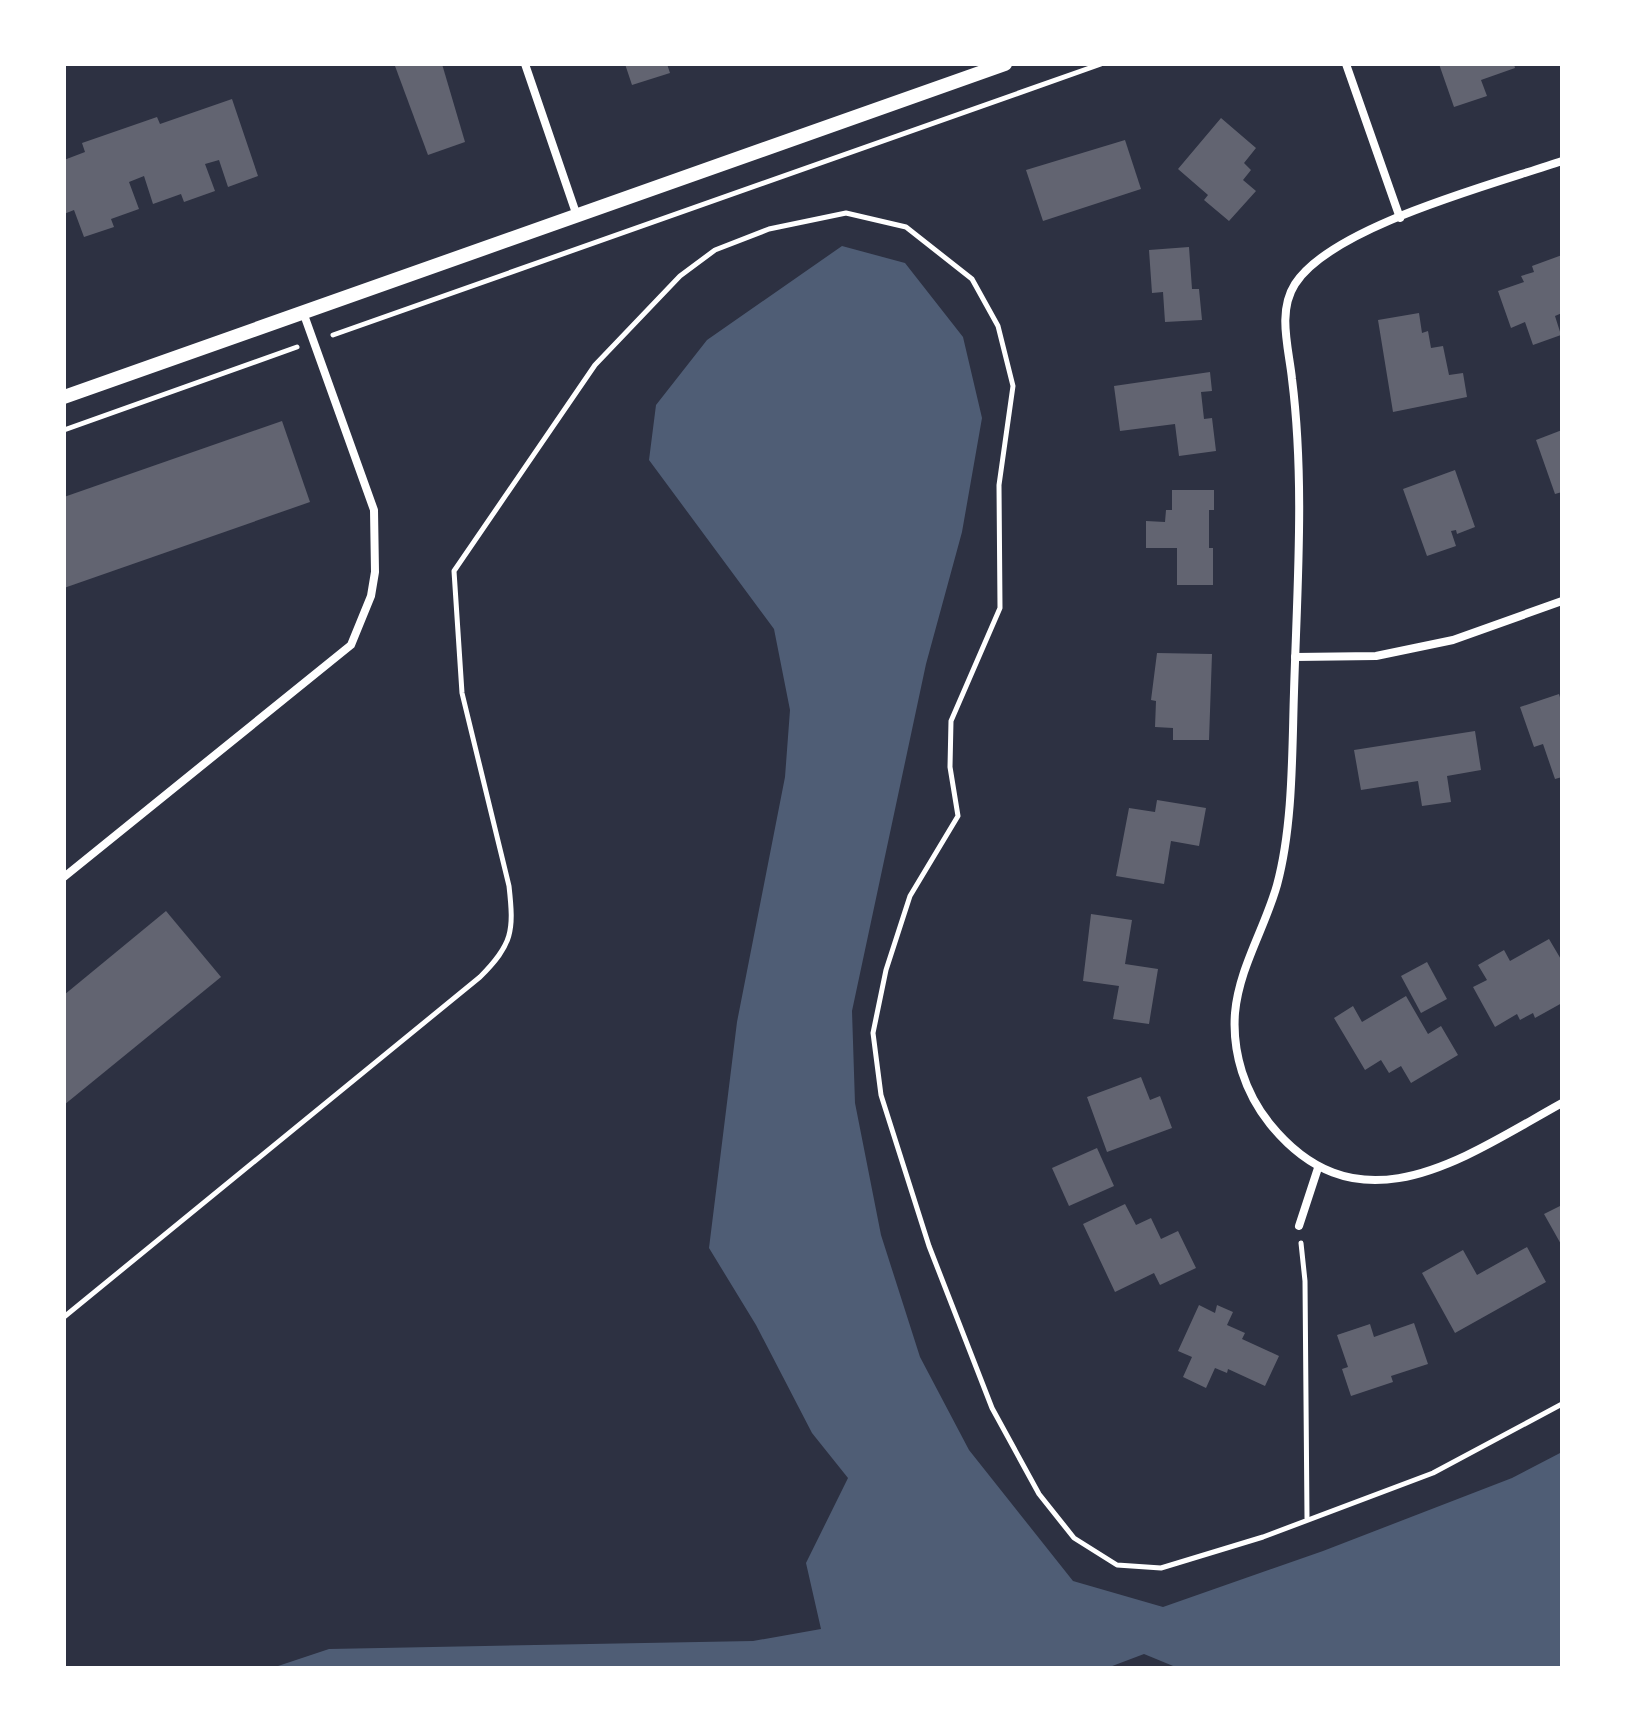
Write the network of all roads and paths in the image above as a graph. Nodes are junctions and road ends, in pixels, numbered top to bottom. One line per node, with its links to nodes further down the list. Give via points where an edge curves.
1 (525, 64): 6 (street)
2 (1005, 64): 6 (street)
3 (1101, 64): 9 (path)
4 (1346, 64): 7 (street)
5 (1562, 161): 7 (street)
6 (577, 216): 8 (street)
7 (1400, 218): 13 (street, via 1345,241 1305,269 1286,308 1299,467)
8 (303, 312): 9 (street); 10 (street)
9 (313, 341): 11 (path); 14 (street, via 374,510 371,596 351,645)
10 (64, 397)
11 (64, 430)
12 (1562, 601): 13 (street, via 1453,640 1376,656)
13 (1295, 657): 16 (street, via 1291,781 1277,884 1241,982 1236,1044 1257,1108)
14 (64, 877)
15 (1562, 1103): 16 (street, via 1419,1177 1355,1178)
16 (1318, 1168): 17 (street)
17 (1299, 1226): 20 (path, via 1305,1281)
18 (64, 1317): 20 (path, via 480,977 509,944 509,886 462,693 454,571 595,365 680,276 715,250 769,229 846,213 906,227 972,279 998,326 1013,386 999,485 1000,608 951,721 950,767 958,816 910,896 873,1033 881,1095 929,1246 992,1408 1039,1494 1074,1538 1117,1565 1161,1568)
19 (1562, 1404): 20 (path, via 1433,1473)
20 (1307, 1518)

